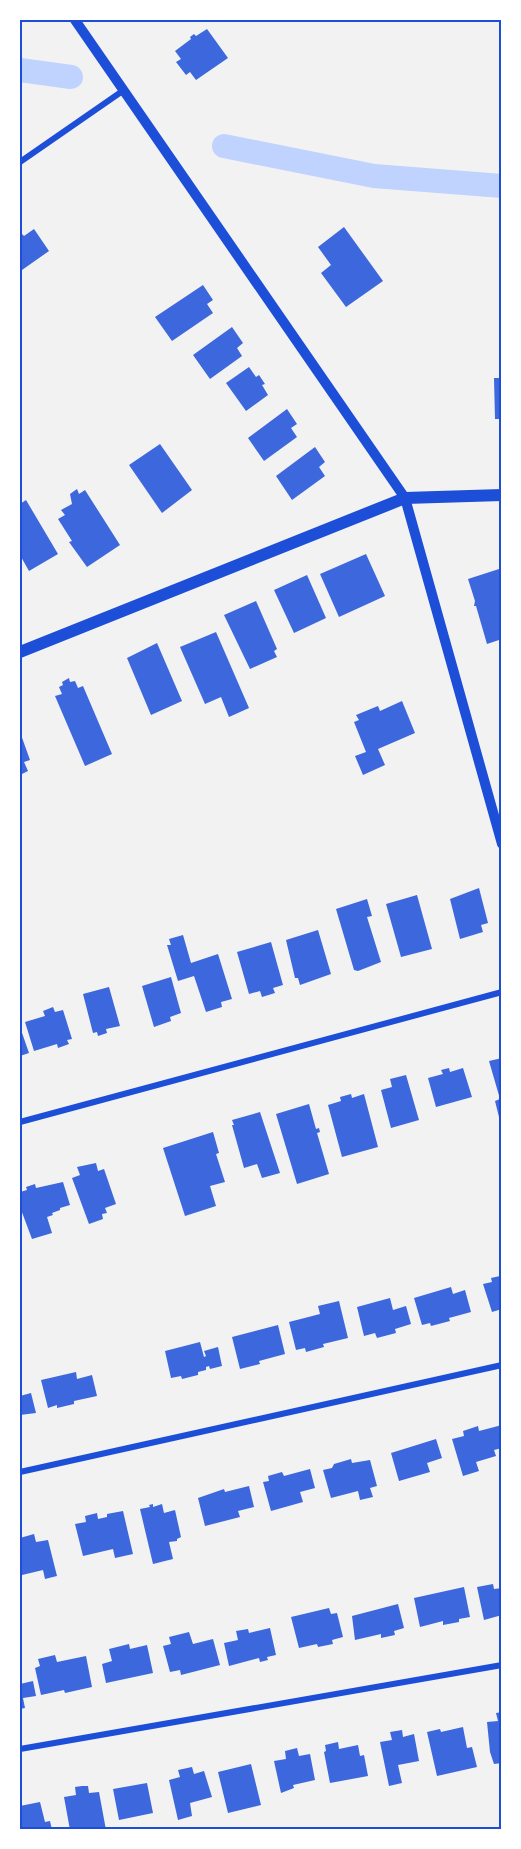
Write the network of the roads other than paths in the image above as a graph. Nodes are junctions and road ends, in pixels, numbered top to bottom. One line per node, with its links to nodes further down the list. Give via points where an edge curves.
1 (75, 20): 2 (street)
2 (124, 90): 3 (street); 5 (street)
3 (20, 162)
4 (501, 495): 5 (main road)
5 (405, 498): 6 (main road); 7 (street)
6 (20, 652)
7 (501, 844)
8 (501, 992): 9 (street)
9 (20, 1122)
10 (501, 1365): 11 (street)
11 (20, 1472)
12 (501, 1665): 13 (street)
13 (20, 1749)

